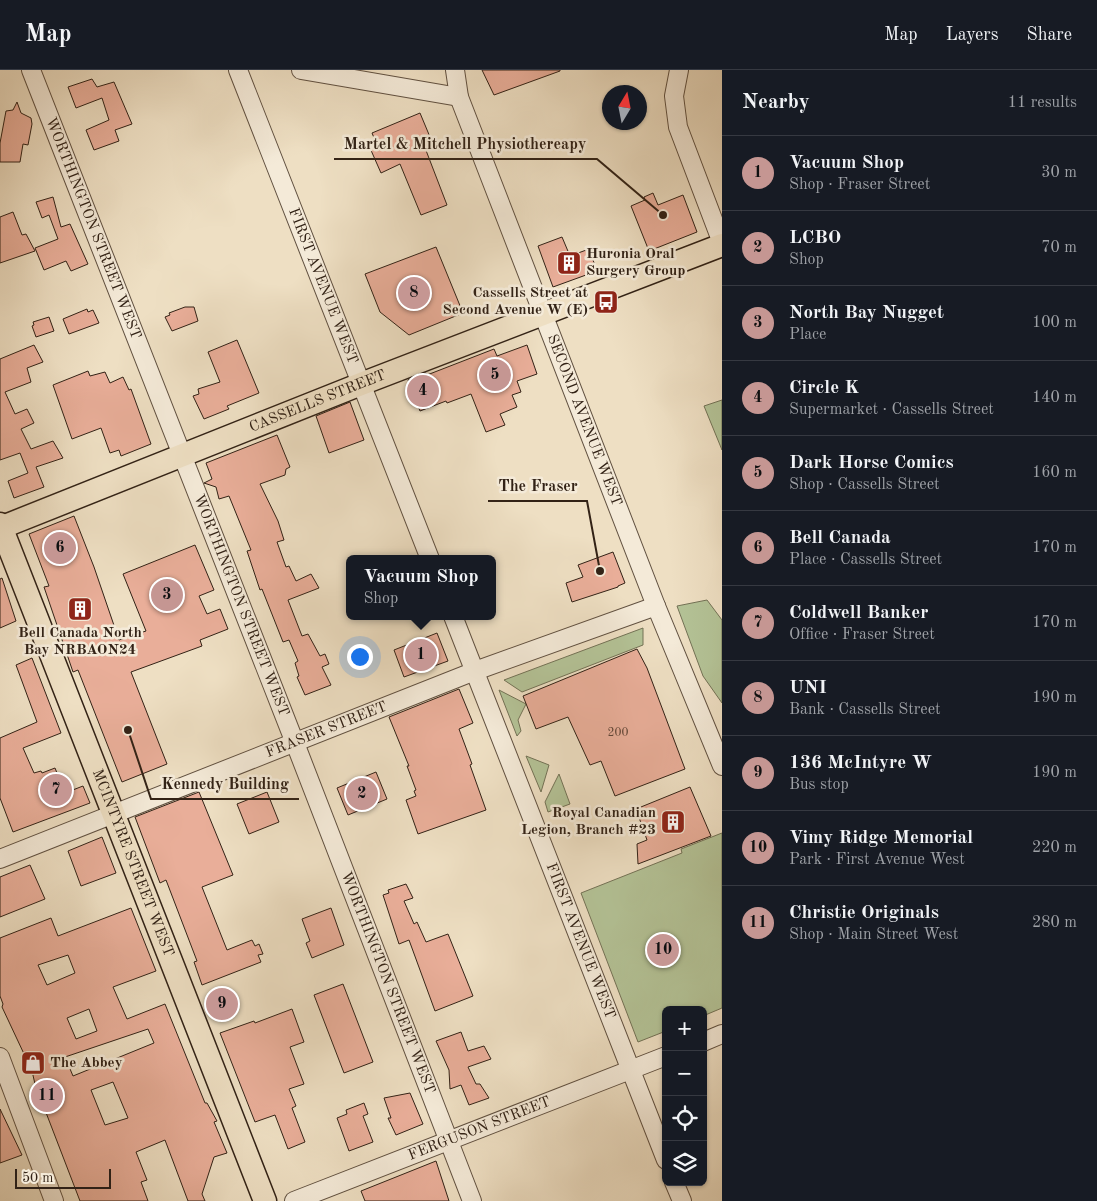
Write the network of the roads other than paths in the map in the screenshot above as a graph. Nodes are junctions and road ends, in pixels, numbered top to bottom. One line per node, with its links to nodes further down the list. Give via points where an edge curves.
1 (31, 70): 10 (street, WORTHINGTON STREET WEST)
2 (238, 70): 9 (street, FIRST AVENUE WEST)
3 (301, 70): 6 (street)
4 (455, 70): 6 (street, SECOND AVENUE WEST)
5 (679, 70): 7 (street, via 674,96 678,127)
6 (459, 97): 8 (street, SECOND AVENUE WEST)
7 (722, 244): 8 (main road, CASSELLS STREET)
8 (543, 315): 9 (main road, CASSELLS STREET); 13 (street, SECOND AVENUE WEST)
9 (361, 384): 10 (main road, CASSELLS STREET); 12 (street, FIRST AVENUE WEST)
10 (182, 456): 11 (main road, CASSELLS STREET); 16 (street, WORTHINGTON STREET WEST)
11 (0, 526): 18 (main road, MCINTYRE STREET WEST)
12 (428, 555)
13 (656, 606): 15 (street, FRASER STREET); 17 (street, SECOND AVENUE WEST)
14 (455, 620): 15 (street, FIRST AVENUE WEST)
15 (475, 672): 16 (street, FRASER STREET); 24 (street, FIRST AVENUE WEST)
16 (295, 744): 18 (street, FRASER STREET); 25 (street, WORTHINGTON STREET WEST)
17 (722, 766)
18 (113, 814): 19 (street, FRASER STREET); 29 (main road, MCINTYRE STREET WEST)
19 (0, 859)
20 (722, 1034): 21 (street)
21 (707, 1040)
22 (0, 1056): 28 (street)
23 (662, 1058): 24 (street, FERGUSON STREET)
24 (631, 1070): 25 (street, FERGUSON STREET); 26 (street, FIRST AVENUE WEST)
25 (448, 1142): 30 (street, FERGUSON STREET); 31 (street, WORTHINGTON STREET WEST)
26 (662, 1150)
27 (676, 1186): 32 (street)
28 (54, 1201)
29 (265, 1201)
30 (294, 1201)
31 (472, 1201)
32 (682, 1201)

